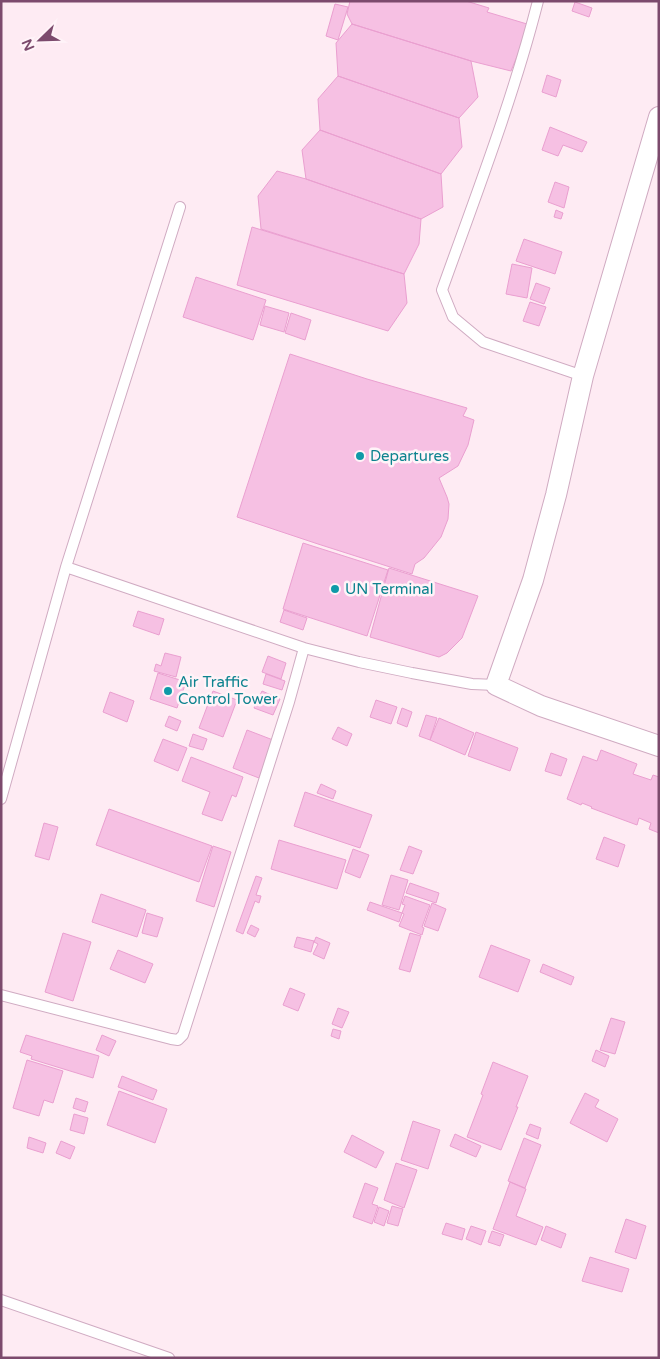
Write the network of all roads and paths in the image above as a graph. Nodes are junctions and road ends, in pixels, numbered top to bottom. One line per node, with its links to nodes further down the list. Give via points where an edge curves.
1 (538, 1): 4 (lane, via 500,124 442,290 453,317 483,342)
2 (659, 117): 4 (street)
3 (180, 207): 5 (lane)
4 (582, 376): 7 (street, via 556,495 533,580)
5 (66, 567): 6 (lane); 9 (lane)
6 (304, 648): 7 (lane, via 412,673); 10 (lane, via 183,1035 178,1040 171,1039)
7 (496, 685): 8 (street, via 541,706)
8 (659, 746)
9 (1, 799)
10 (1, 995)
11 (1, 1300): 12 (lane)
12 (169, 1358)

